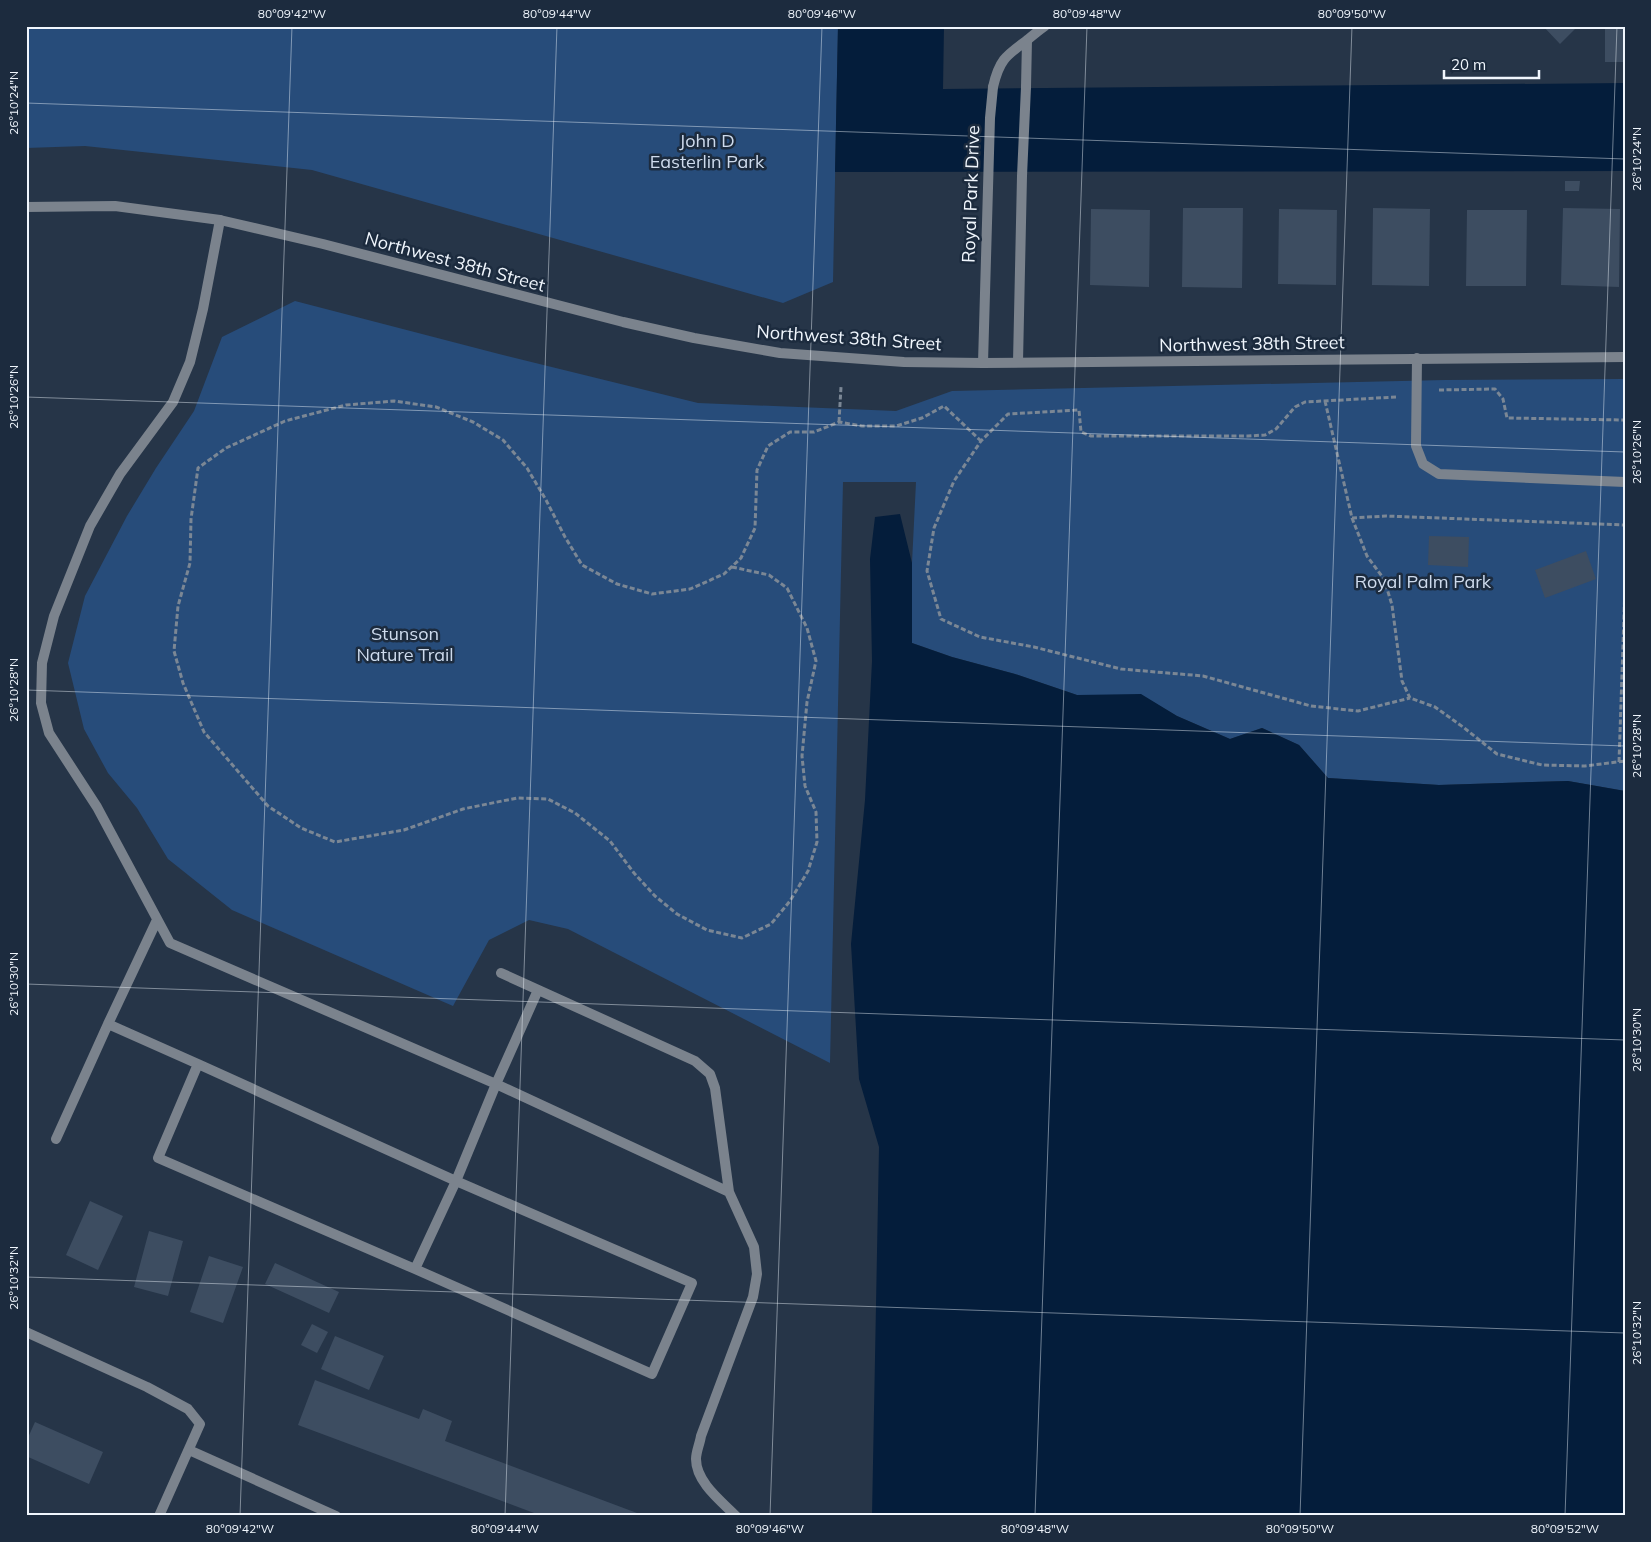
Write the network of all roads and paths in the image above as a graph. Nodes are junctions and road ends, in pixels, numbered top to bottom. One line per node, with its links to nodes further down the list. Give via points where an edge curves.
1 (1045, 26): 2 (street, Royal Park Drive)
2 (1027, 40): 7 (street); 8 (street, Royal Park Drive, via 1001,63 992,87)
3 (26, 207): 4 (street, Northwest 38th Street, via 115,206)
4 (220, 220): 8 (street, Northwest 38th Street, via 694,338 780,353 904,362); 23 (street, via 190,362 173,402 120,474 90,526 54,616 42,663 42,703 49,733 97,807)
5 (1625, 357): 6 (street, Northwest 38th Street)
6 (1417, 358): 7 (street, Northwest 38th Street); 10 (street)
7 (1018, 362): 8 (street, Northwest 38th Street)
8 (983, 363)
9 (841, 388): 13 (path)
10 (1417, 394): 11 (path); 12 (path, via 1437,390 1495,389 1503,399 1507,418); 15 (street, via 1416,446 1423,464 1439,474)
11 (1326, 401): 14 (path, via 1305,402 1295,407 1276,429 1265,434 1092,436 1081,432 1079,410 1008,414); 16 (path)
12 (1625, 420)
13 (839, 422): 14 (path, via 896,426 922,418 944,406); 18 (path, via 814,432 790,432 768,446 757,470 755,528 742,558)
14 (981, 441): 20 (path, via 954,481 934,528 927,571 941,619 980,637 1121,669 1203,676 1310,706 1358,711)
15 (1625, 482)
16 (1352, 518): 17 (path, via 1386,516); 20 (path, via 1367,556 1384,579 1392,606 1402,681)
17 (1625, 525)
18 (732, 567): 18 (path, via 690,589 652,594 616,584 582,564 527,468 503,440 473,422 436,407 394,402 346,404 286,421 226,448 198,468 190,563 178,606 174,651 183,683 204,732 268,806 301,828 335,842 404,830 463,809 516,798 548,798 575,813 610,841 634,873 676,914 707,930 742,938 771,924 790,901 808,871 817,842 816,812 806,786 802,756 816,662 807,628 787,588 770,575)
19 (1625, 586): 22 (path)
20 (1410, 698): 22 (path, via 1435,707 1497,754 1542,765 1585,766)
21 (1625, 761): 22 (path)
22 (1619, 762)
23 (157, 920): 26 (street); 28 (street, via 170,943)
24 (501, 973): 25 (street)
25 (538, 990): 28 (street); 31 (street, via 695,1061 710,1074 715,1088)
26 (108, 1024): 27 (street); 29 (street)
27 (198, 1064): 30 (street); 32 (street, via 158,1158)
28 (496, 1084): 30 (street); 31 (street)
29 (56, 1139)
30 (456, 1181): 32 (street); 32 (street, via 692,1283 652,1374)
31 (729, 1192): 37 (street, via 754,1246 756,1274 753,1297 701,1436 696,1459 701,1478)
32 (415, 1269)
33 (26, 1332): 34 (street, via 188,1409 200,1424)
34 (189, 1450): 35 (street); 36 (street)
35 (159, 1516)
36 (336, 1516)
37 (736, 1516)

